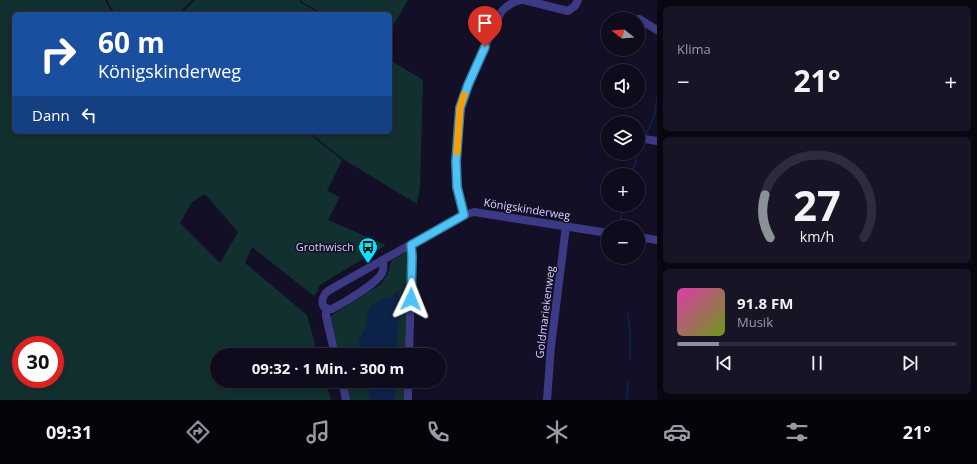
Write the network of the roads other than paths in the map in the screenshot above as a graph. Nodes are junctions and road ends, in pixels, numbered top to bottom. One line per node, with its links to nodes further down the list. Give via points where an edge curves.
1 (521, 0): 8 (street, via 513,2 501,12 474,70 460,108 456,162 457,187)
2 (524, 0): 3 (street, via 568,11)
3 (578, 0)
4 (645, 22): 5 (street)
5 (657, 30)
6 (645, 139): 7 (street)
7 (657, 141)
8 (464, 215): 9 (street, Königskinderweg, via 474,212); 13 (street, Königskinderweg)
9 (566, 226): 10 (street, Königskinderweg); 22 (street, Goldmariekenweg)
10 (601, 232)
11 (645, 238): 12 (street)
12 (657, 240)
13 (411, 245): 14 (street, Königskinderweg); 17 (street)
14 (382, 260): 15 (street, via 384,268 380,276 332,309); 15 (street, Königskinderweg, via 325,292 322,300)
15 (326, 308): 16 (street)
16 (333, 348)
17 (409, 348)
18 (343, 388): 20 (street)
19 (408, 388): 21 (street)
20 (346, 400)
21 (408, 400)
22 (547, 400)

